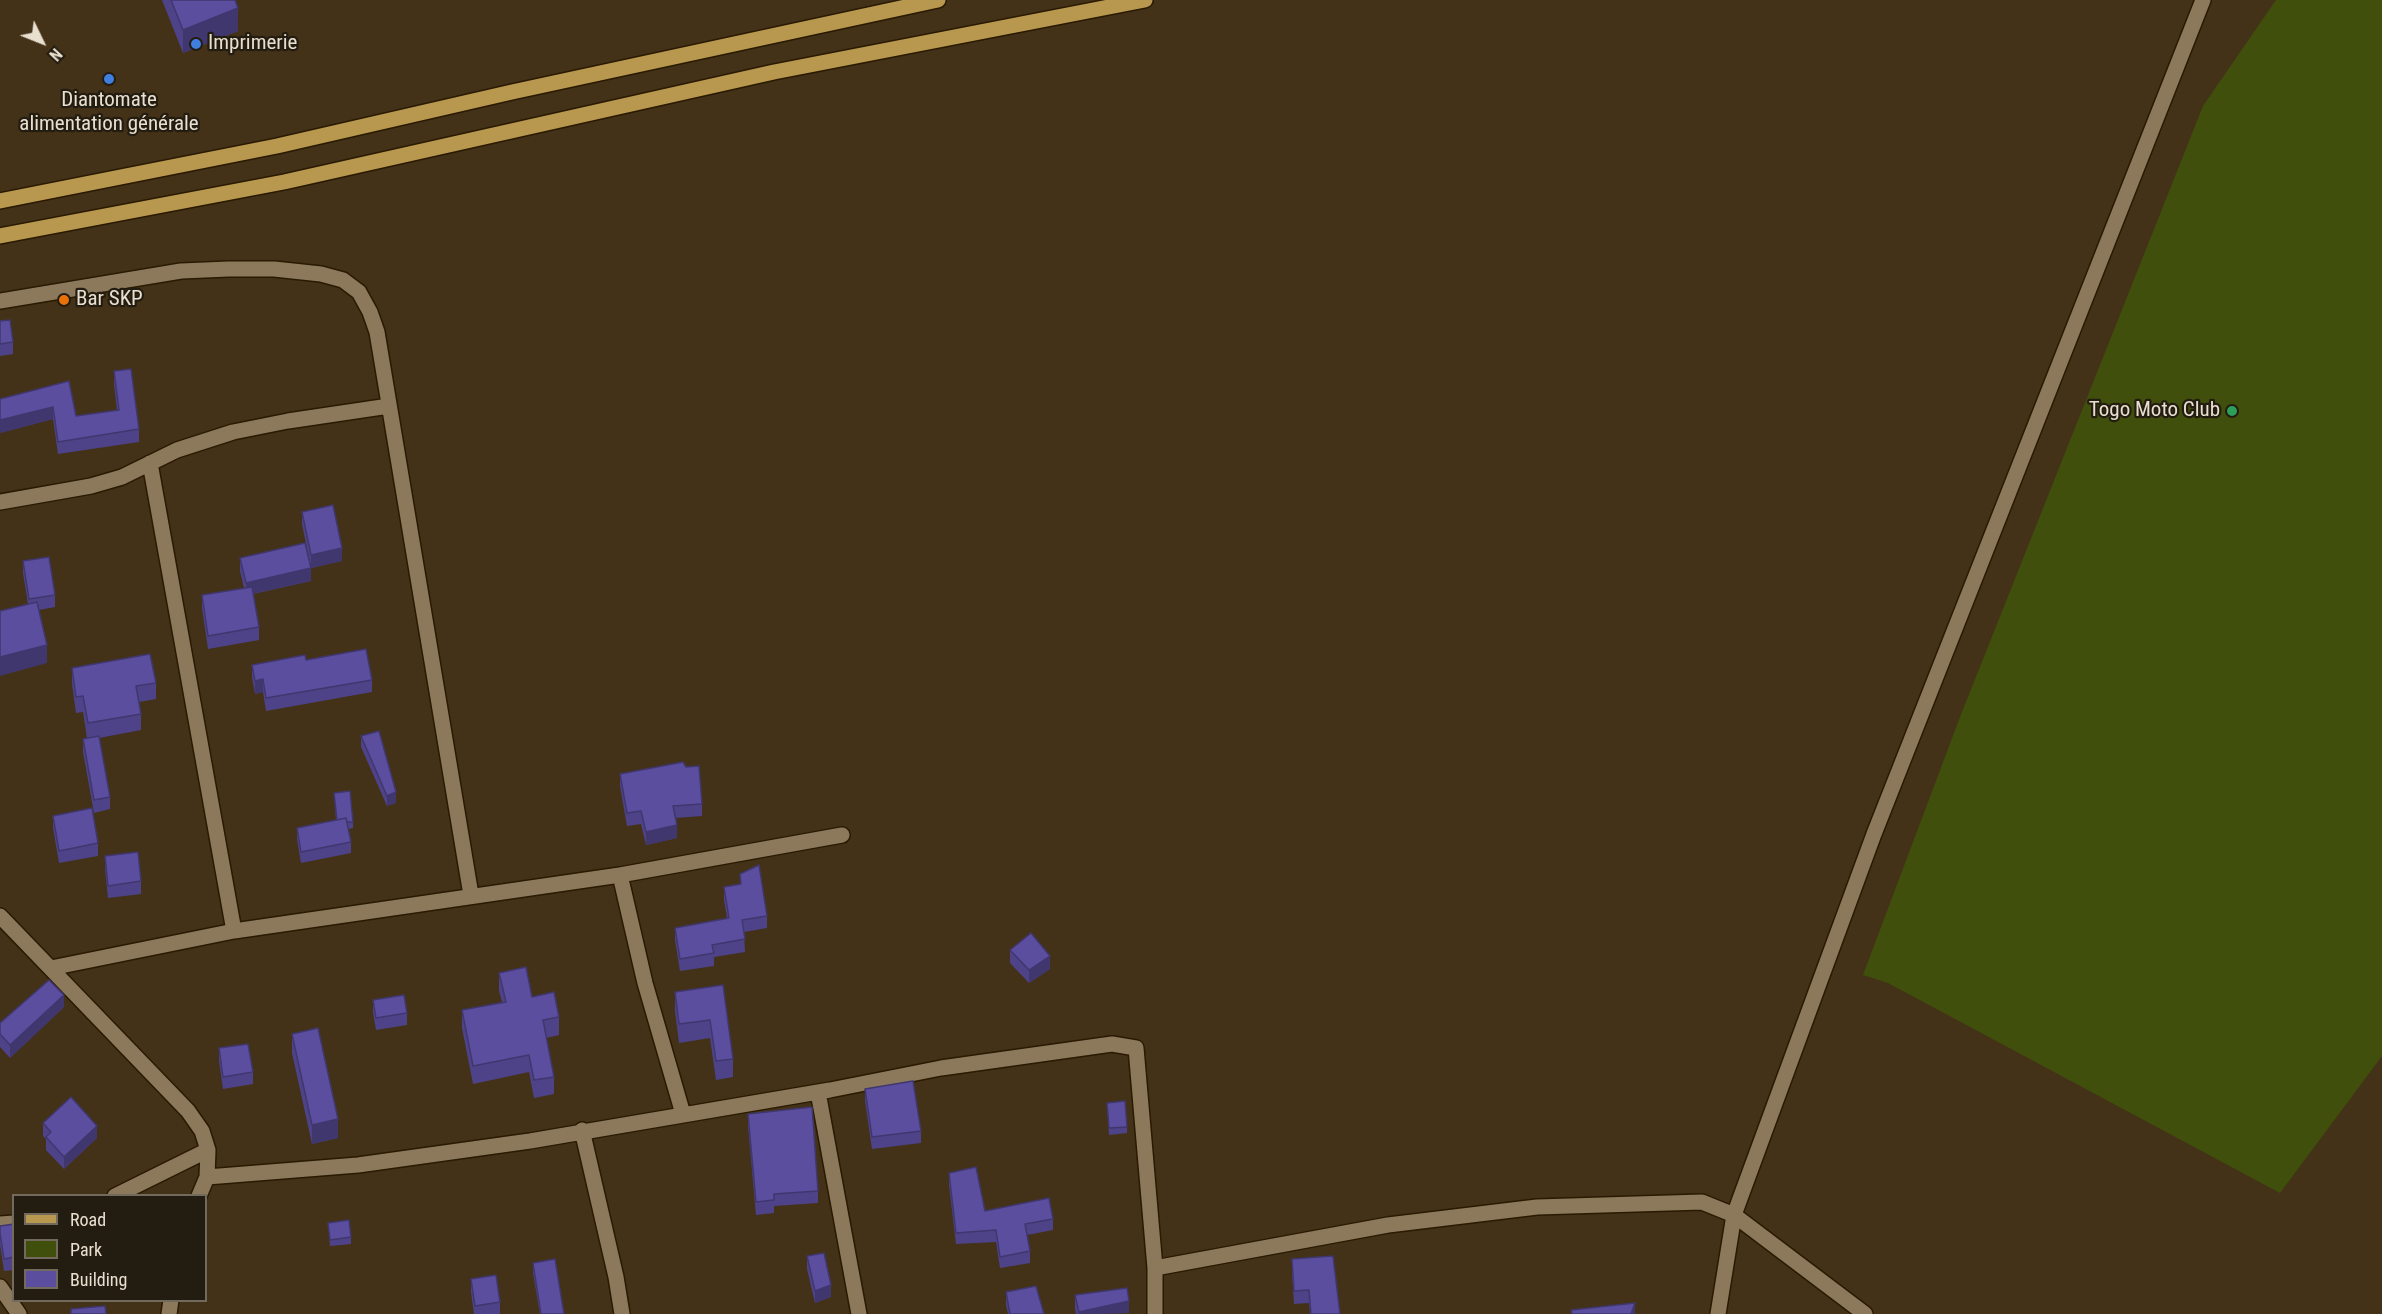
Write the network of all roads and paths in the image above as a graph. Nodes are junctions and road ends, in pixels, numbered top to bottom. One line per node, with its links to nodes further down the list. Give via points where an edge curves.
1 (938, 0): 4 (main road, via 277,146)
2 (1145, 0): 5 (main road, via 774,72 284,182)
3 (2203, 0): 23 (street, via 1874,834)
4 (0, 201)
5 (0, 236)
6 (0, 301): 7 (street, via 181,271 274,269 321,274 343,280 359,292 370,312)
7 (389, 406): 8 (street, via 233,432); 12 (street)
8 (150, 463): 9 (street, via 91,486); 14 (street)
9 (0, 502)
10 (842, 835): 11 (street)
11 (620, 875): 12 (street); 17 (street, via 645,983)
12 (471, 895): 14 (street)
13 (0, 916): 15 (street)
14 (234, 931): 15 (street)
15 (51, 968): 19 (street, via 188,1111 202,1131)
16 (818, 1092): 17 (street); 24 (street, via 940,1068 1112,1044 1136,1048); 28 (street)
17 (683, 1114): 18 (street)
18 (582, 1130): 20 (street, via 358,1165); 27 (street)
19 (208, 1150): 20 (street); 21 (street)
20 (207, 1177): 22 (street)
21 (119, 1194)
22 (200, 1194)
23 (1734, 1215): 24 (street, via 1702,1202 1537,1207 1388,1225); 30 (street); 31 (street)
24 (1155, 1268): 29 (street)
25 (0, 1287): 26 (street)
26 (19, 1314)
27 (622, 1314)
28 (859, 1314)
29 (1155, 1314)
30 (1718, 1314)
31 (1865, 1314)

